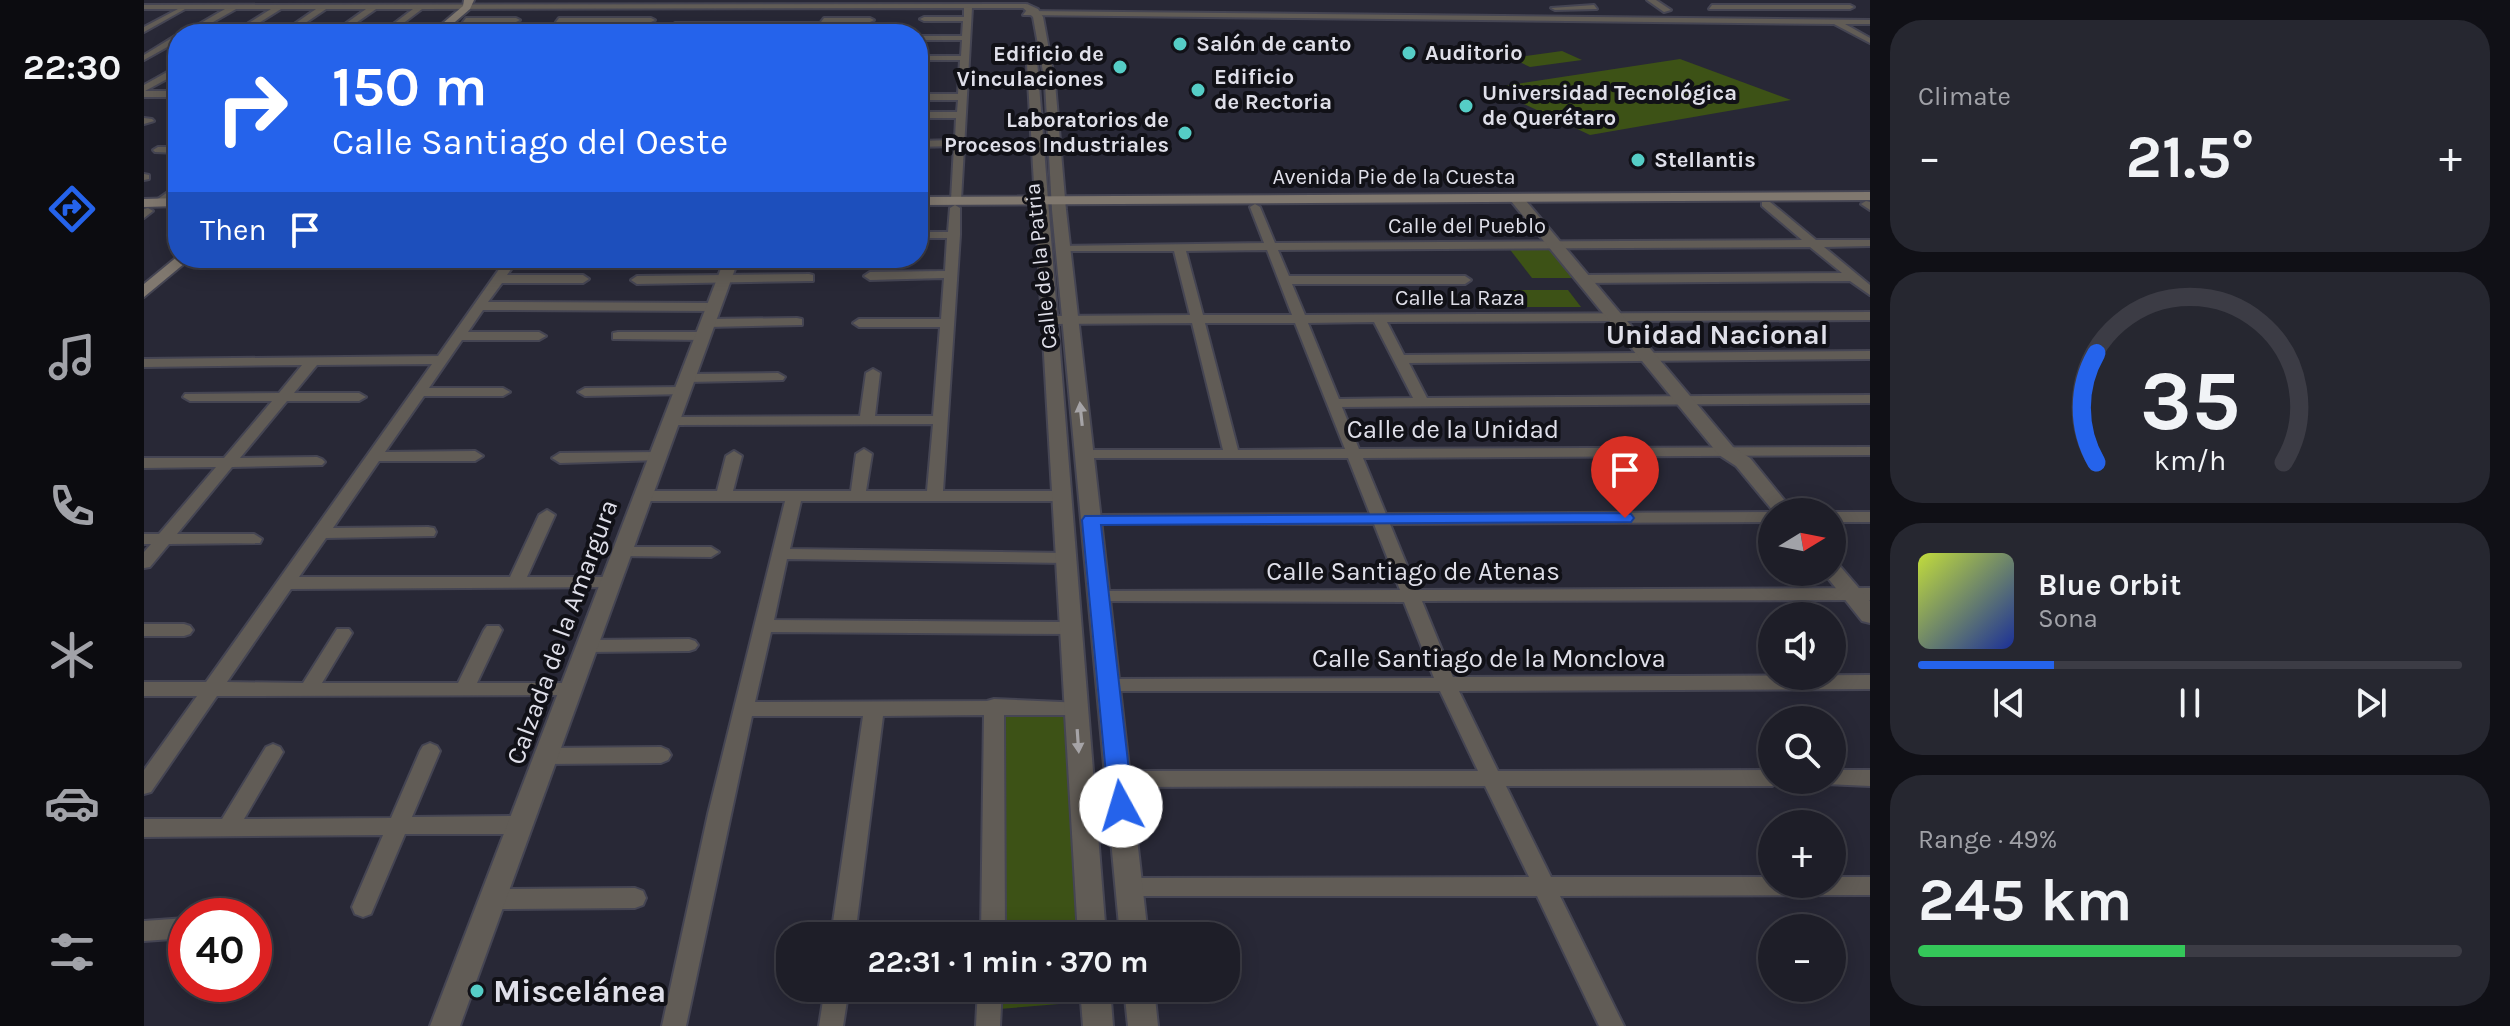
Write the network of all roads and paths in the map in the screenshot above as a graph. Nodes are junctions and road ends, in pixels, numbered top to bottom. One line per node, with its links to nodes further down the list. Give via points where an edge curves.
1 (567, 0): 5 (street)
2 (1587, 0): 26 (street, via 1594,7 1555,8)
3 (1651, 0): 21 (street)
4 (1700, 0): 18 (street)
5 (534, 3): 7 (street); 8 (street)
6 (831, 3): 8 (street); 10 (street); 20 (street); 49 (street)
7 (475, 4): 9 (street); 16 (street); 17 (street); 29 (main road); 43 (main road)
8 (681, 4): 17 (street); 46 (street)
9 (144, 6): 11 (street)
10 (968, 6): 20 (street); 28 (street)
11 (187, 7): 12 (street); 51 (street)
12 (234, 7): 13 (street); 38 (street)
13 (280, 7): 14 (street); 39 (street)
14 (325, 7): 15 (street); 40 (street)
15 (374, 7): 16 (street); 41 (street)
16 (420, 7): 42 (street)
17 (616, 7): 32 (street)
18 (1712, 7): 19 (street); 24 (street)
19 (1850, 7)
20 (1028, 8): 26 (street); 78 (street, Calle de la Patria); 79 (street, Calle de la Patria, via 1050,83)
21 (1667, 10)
22 (718, 14): 47 (street)
23 (787, 14): 48 (street)
24 (1726, 15): 25 (street); 26 (street); 35 (street)
25 (1821, 16): 36 (street); 37 (street)
26 (1567, 17): 35 (street)
27 (924, 19): 28 (street)
28 (967, 19): 53 (street)
29 (466, 20): 30 (street); 44 (main road)
30 (516, 20)
31 (559, 20): 32 (street)
32 (605, 20): 33 (street); 45 (street)
33 (651, 20)
34 (870, 20): 50 (street)
35 (1735, 20): 37 (street)
36 (1870, 20): 37 (street)
37 (1833, 21): 56 (street)
38 (204, 24)
39 (252, 24)
40 (299, 24)
41 (349, 24)
42 (397, 24)
43 (448, 24)
44 (461, 24)
45 (602, 24)
46 (675, 24)
47 (713, 24)
48 (783, 24)
49 (822, 24)
50 (837, 24)
51 (144, 30)
52 (928, 38): 53 (street)
53 (966, 38): 60 (street)
54 (160, 40): 55 (street)
55 (168, 40)
56 (1870, 41)
57 (168, 44): 58 (street)
58 (144, 58)
59 (928, 58): 60 (street)
60 (965, 58): 68 (street)
61 (168, 75): 63 (street)
62 (144, 80): 63 (street)
63 (159, 80): 64 (street); 65 (street)
64 (168, 80)
65 (144, 92): 66 (street)
66 (168, 93)
67 (928, 95): 68 (street)
68 (962, 97): 70 (street)
69 (928, 115): 70 (street)
70 (961, 115): 71 (street)
71 (960, 143): 72 (street); 82 (street)
72 (928, 144)
73 (158, 150): 74 (street)
74 (168, 150)
75 (168, 195): 86 (street)
76 (928, 202): 82 (main road, Avenida Pie de la Cuesta)
77 (1526, 202): 79 (main road, Avenida Pie de la Cuesta); 80 (main road, Avenida Pie de la Cuesta); 83 (main road, Avenida Pie de la Cuesta); 85 (main road, Avenida Pie de la Cuesta); 92 (street)
78 (1042, 203): 79 (main road, Avenida Pie de la Cuesta); 82 (main road, Avenida Pie de la Cuesta); 119 (street, Calle de la Patria)
79 (1058, 203): 85 (main road, Avenida Pie de la Cuesta); 95 (street, Calle de la Patria)
80 (1869, 203): 83 (main road, Avenida Pie de la Cuesta)
81 (168, 204): 86 (main road)
82 (956, 204): 84 (main road, Avenida Pie de la Cuesta); 89 (street)
83 (1766, 204): 91 (street)
84 (928, 207)
85 (1255, 207): 94 (street)
86 (148, 208): 87 (main road)
87 (168, 210)
88 (928, 235): 89 (street)
89 (954, 235): 100 (street)
90 (1870, 243): 91 (street, Calle del Pueblo)
91 (1814, 244): 92 (street, Calle del Pueblo); 103 (street)
92 (1562, 246): 94 (street, Calle del Pueblo); 105 (street)
93 (1179, 247): 94 (street, Calle del Pueblo); 95 (street, Calle del Pueblo); 116 (street)
94 (1271, 247): 109 (street)
95 (1064, 248): 120 (street, Calle de la Patria)
96 (168, 255): 101 (main road)
97 (172, 268): 112 (main road)
98 (506, 268): 106 (street)
99 (728, 268): 104 (street); 108 (street); 121 (street, Calzada de la Amargura)
100 (950, 274): 102 (street); 124 (street)
101 (144, 275)
102 (870, 276)
103 (1853, 277): 105 (street); 111 (street)
104 (809, 278)
105 (1589, 278): 115 (street)
106 (498, 279): 107 (street); 113 (street)
107 (583, 279)
108 (637, 280)
109 (1284, 280): 110 (street); 117 (street)
110 (1465, 280)
111 (1870, 291)
112 (144, 292)
113 (479, 306): 121 (street); 125 (street)
114 (1870, 316): 115 (street, Calle La Raza)
115 (1622, 317): 118 (street, Calle La Raza); 129 (street)
116 (1197, 319): 117 (street, Calle La Raza); 120 (street, Calle La Raza); 152 (street)
117 (1300, 319): 118 (street, Calle La Raza); 146 (street)
118 (1379, 319): 130 (street)
119 (1050, 320): 120 (street, Calle La Raza); 169 (street, Calle de la Patria)
120 (1071, 320): 154 (street, Calle de la Patria, one-way to 120)
121 (708, 322): 122 (street); 127 (street); 136 (street, Calzada de la Amargura)
122 (797, 322)
123 (859, 323): 124 (street)
124 (947, 323): 148 (street)
125 (458, 336): 126 (street); 131 (street)
126 (539, 336)
127 (618, 336)
128 (1870, 355): 129 (street)
129 (1655, 357): 130 (street); 144 (street)
130 (1400, 359): 145 (street)
131 (441, 360): 132 (street); 137 (street)
132 (313, 361): 133 (street); 141 (street)
133 (144, 363)
134 (873, 373): 147 (street)
135 (778, 377): 136 (street)
136 (685, 384): 139 (street); 149 (street, Calzada de la Amargura)
137 (419, 392): 138 (street); 158 (street)
138 (503, 392)
139 (585, 392)
140 (190, 397): 141 (street)
141 (283, 397): 142 (street); 161 (street)
142 (359, 397)
143 (1870, 399): 144 (street)
144 (1692, 401): 145 (street); 155 (street)
145 (1422, 402): 146 (street)
146 (1333, 403): 153 (street)
147 (867, 420): 148 (street); 149 (street)
148 (940, 420): 167 (street)
149 (671, 421): 159 (street, Calzada de la Amargura)
150 (1870, 451): 155 (street, Calle de la Unidad)
151 (864, 454): 166 (street)
152 (1232, 454): 153 (street, Calle de la Unidad); 154 (street, Calle de la Unidad)
153 (1354, 454): 155 (street, Calle de la Unidad); 175 (street)
154 (1085, 455): 176 (street, Calle de la Patria)
155 (1737, 455): 170 (street)
156 (475, 456): 158 (street)
157 (734, 456): 164 (street)
158 (373, 457): 178 (street)
159 (658, 457): 160 (street); 168 (street, Calzada de la Amargura)
160 (560, 458)
161 (229, 462): 162 (street); 163 (street); 180 (street)
162 (317, 462)
163 (144, 463)
164 (724, 495): 165 (street); 168 (street)
165 (794, 495): 166 (street); 184 (street)
166 (858, 495): 167 (street)
167 (935, 495): 169 (street)
168 (643, 496): 182 (street, Calzada de la Amargura)
169 (1061, 496): 185 (street, Calle de la Patria)
170 (1772, 498)
171 (547, 515): 188 (street)
172 (1758, 517): 175 (street)
173 (1846, 517): 174 (street)
174 (1870, 517)
175 (1380, 519): 176 (street); 192 (street)
176 (1092, 520): 191 (street, Calle de la Patria)
177 (428, 532): 178 (street)
178 (321, 533): 187 (street)
179 (144, 539): 180 (street)
180 (165, 539): 181 (street); 186 (street)
181 (254, 539)
182 (622, 552): 183 (street); 189 (street, Calzada de la Amargura)
183 (711, 552)
184 (780, 554): 185 (street); 194 (street)
185 (1066, 558): 195 (street, Calle de la Patria)
186 (144, 563)
187 (285, 583): 188 (street); 205 (street)
188 (516, 583): 189 (street)
189 (611, 583): 201 (street, Calzada de la Amargura)
190 (1861, 594): 192 (street, Calle Santiago de Atenas); 193 (street)
191 (1100, 597): 192 (street, Calle Santiago de Atenas); 204 (street, Calle de la Patria)
192 (1411, 597): 203 (street)
193 (1870, 616)
194 (763, 626): 195 (street); 213 (street)
195 (1070, 628): 212 (street, Calle de la Patria)
196 (144, 630): 197 (street)
197 (184, 630)
198 (493, 630): 208 (street)
199 (343, 633): 207 (street)
200 (689, 645): 201 (street)
201 (587, 646): 209 (street, Calzada de la Amargura)
202 (1870, 682): 203 (street, Calle Santiago de la Monclova)
203 (1446, 684): 204 (street, Calle Santiago de la Monclova); 218 (street)
204 (1109, 686): 222 (street, Calle de la Patria)
205 (212, 688): 206 (street); 207 (street); 223 (street)
206 (144, 689)
207 (309, 689): 208 (street)
208 (464, 690): 209 (street)
209 (571, 690): 217 (street, Calzada de la Amargura)
210 (994, 706): 211 (street); 212 (street); 235 (street)
211 (874, 707): 213 (street); 234 (street)
212 (1076, 708): 236 (street, Calle de la Patria, one-way to 236)
213 (744, 709): 245 (street)
214 (430, 751): 225 (street)
215 (273, 752): 227 (street)
216 (661, 755): 217 (street)
217 (546, 756): 224 (street, Calzada de la Amargura)
218 (1493, 778): 219 (street); 222 (street); 230 (street)
219 (1758, 778)
220 (1846, 778): 221 (street)
221 (1870, 778)
222 (1118, 779): 229 (street, Calle de la Patria)
223 (144, 786)
224 (520, 825): 225 (street); 232 (street, Calzada de la Amargura)
225 (398, 826): 227 (street); 233 (street)
226 (144, 828): 227 (street)
227 (228, 828)
228 (1870, 886): 230 (street)
229 (1129, 887): 230 (street); 237 (street, Calle de la Patria)
230 (1546, 887): 250 (street)
231 (635, 898): 232 (street)
232 (493, 899): 244 (street, Calzada de la Amargura)
233 (363, 907)
234 (845, 922)
235 (993, 922)
236 (1091, 922)
237 (1133, 922)
238 (168, 929): 239 (street)
239 (144, 931)
240 (835, 1002): 246 (street)
241 (989, 1002): 247 (street)
242 (1096, 1002): 248 (street)
243 (1140, 1002): 249 (street)
244 (445, 1026)
245 (674, 1026)
246 (831, 1026)
247 (988, 1026)
248 (1098, 1026)
249 (1143, 1026)
250 (1612, 1026)

